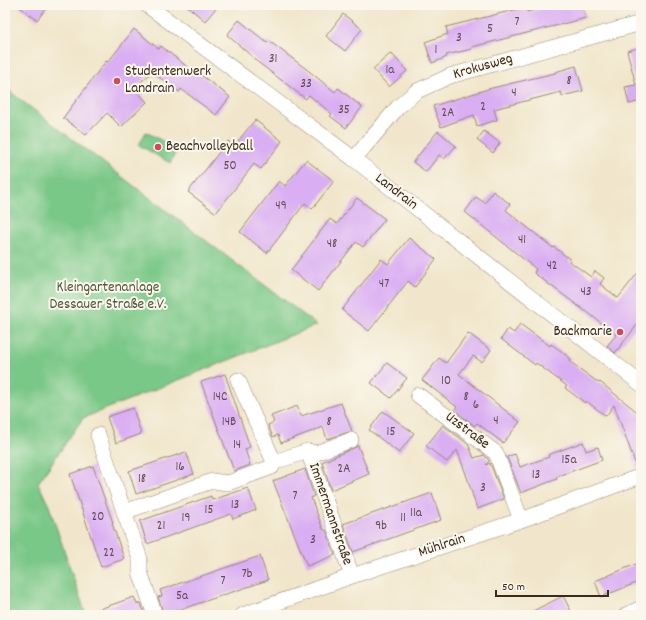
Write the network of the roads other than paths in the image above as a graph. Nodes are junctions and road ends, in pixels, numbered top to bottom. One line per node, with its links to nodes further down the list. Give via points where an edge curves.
1 (147, 5): 3 (street, Landrain)
2 (641, 23): 3 (street, Krokusweg, via 450,76 417,91 398,108)
3 (354, 159): 5 (street, Landrain)
4 (238, 380): 10 (street)
5 (641, 384)
6 (418, 395): 13 (street, Uzstraße, via 496,452)
7 (98, 435): 12 (street)
8 (351, 440): 9 (street, Immermannstraße, via 316,452)
9 (308, 452): 10 (street, Immermannstraße); 14 (street, Immermannstraße)
10 (274, 462): 12 (street, Immermannstraße, via 272,467 228,483 212,481)
11 (641, 476): 13 (street, Mühlrain)
12 (124, 512): 16 (street)
13 (521, 520): 14 (street, Mühlrain)
14 (352, 576): 17 (street, Mühlrain)
15 (641, 608): 18 (street)
16 (155, 615)
17 (243, 615)
18 (626, 615)

